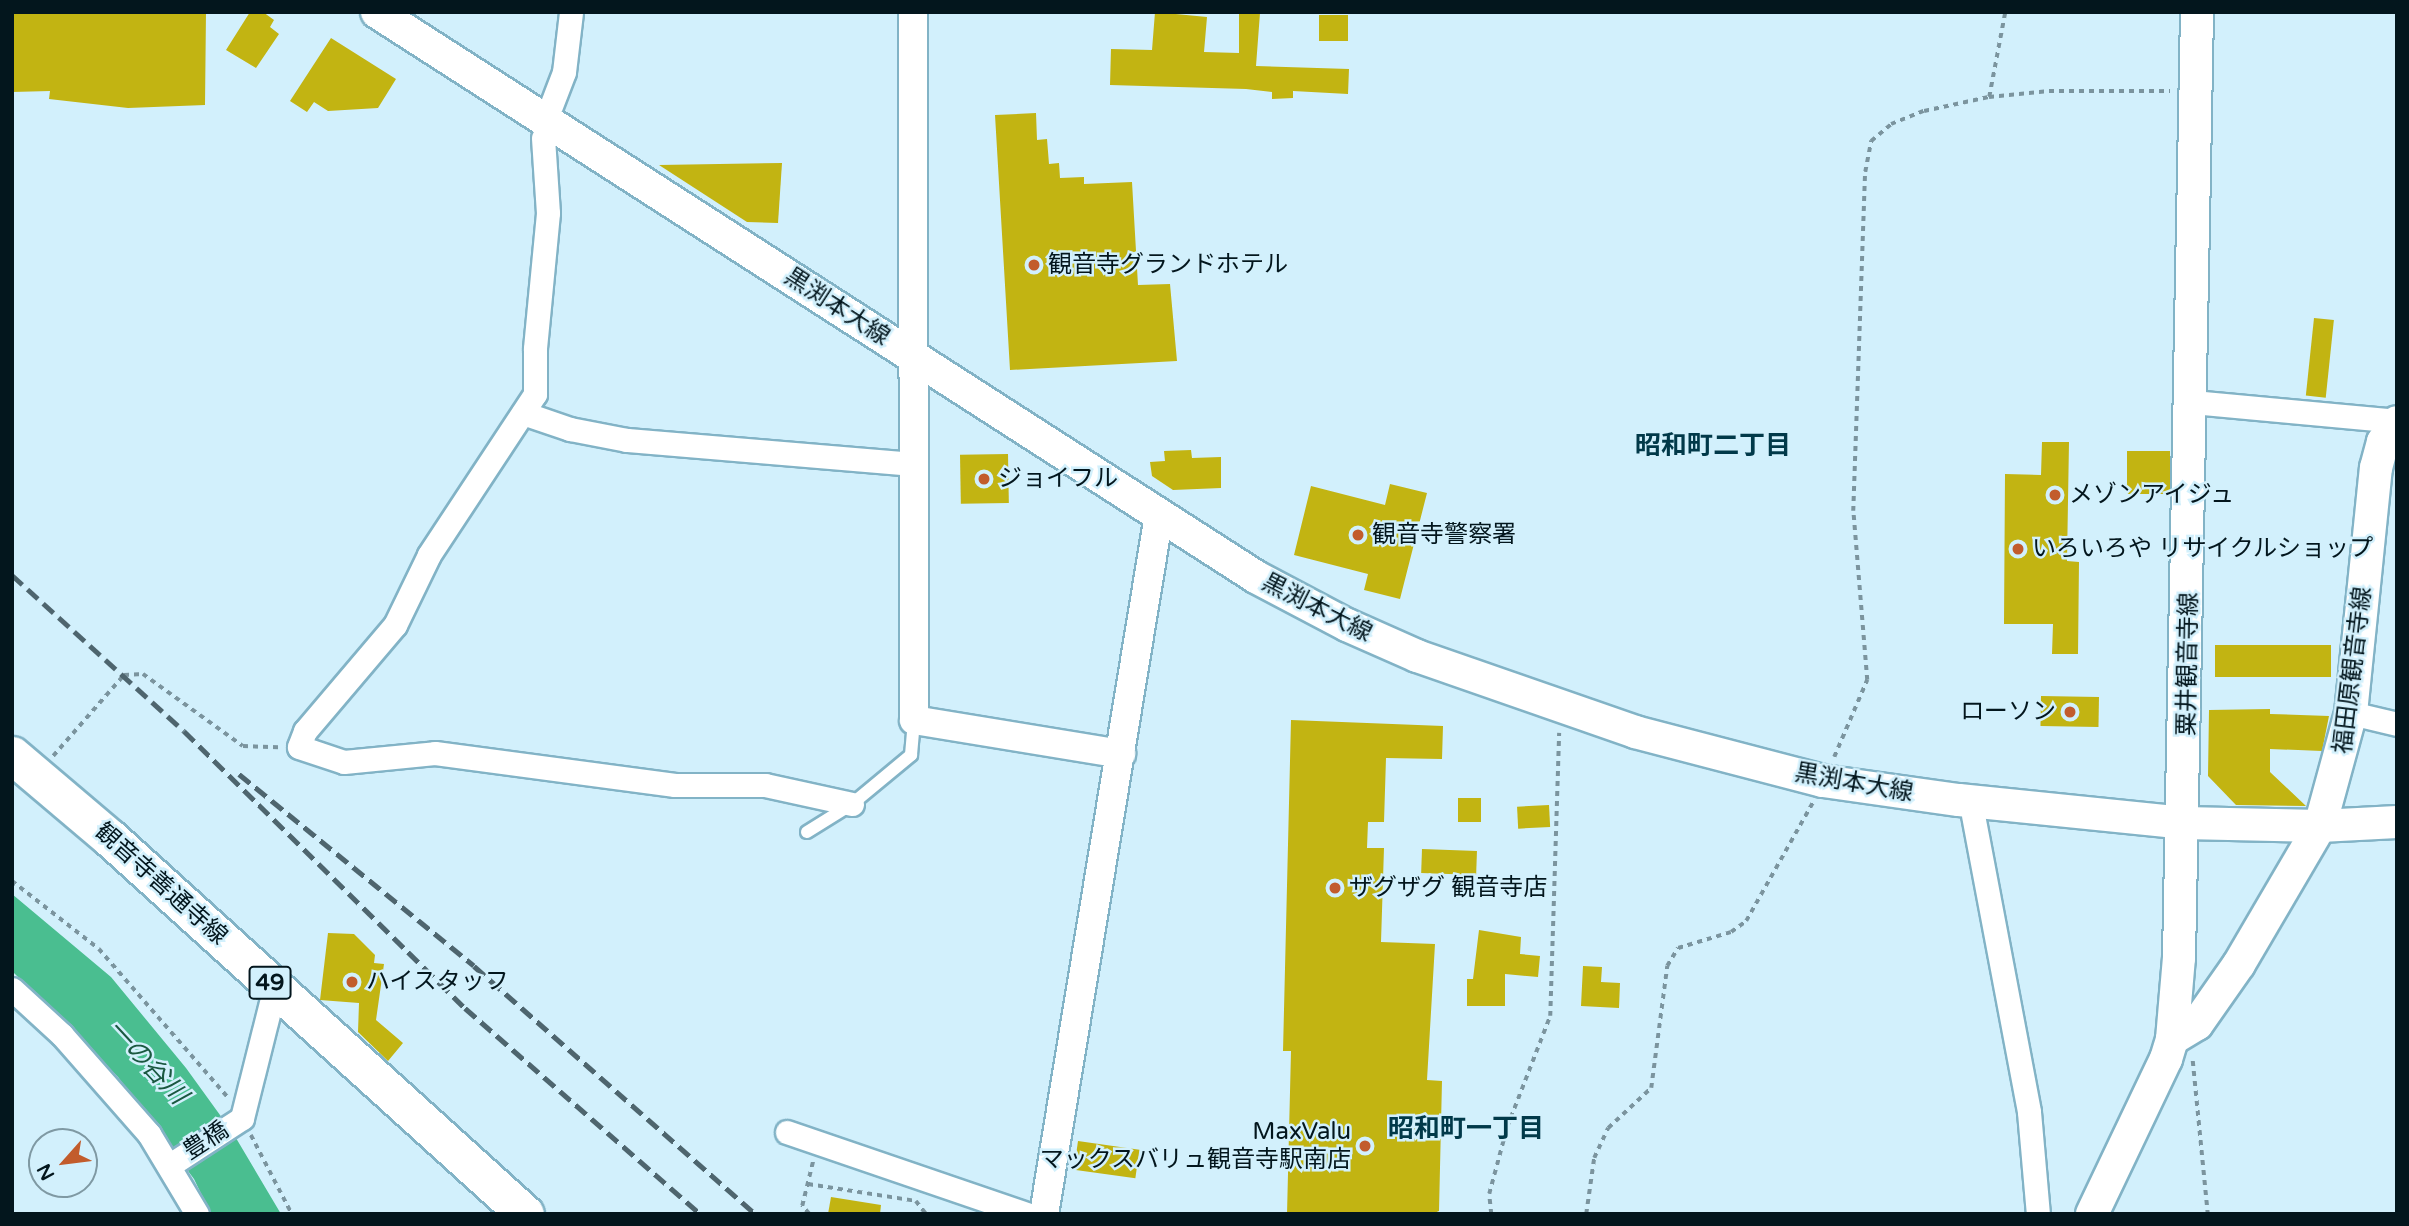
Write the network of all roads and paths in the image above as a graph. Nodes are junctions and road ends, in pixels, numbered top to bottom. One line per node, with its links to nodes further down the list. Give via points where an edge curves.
1 (377, 12): 10 (main road, 黒渕本大線)
2 (572, 12): 8 (street, via 564,72)
3 (913, 12): 10 (street)
4 (2005, 12): 7 (path)
5 (2197, 12): 6 (main road, 粟井観音寺線)
6 (2196, 91): 7 (path, via 2049,91); 11 (main road, 粟井観音寺線)
7 (1989, 97): 23 (path, via 1924,111 1891,124 1871,141 1865,172 1853,511 1867,680)
8 (551, 106)
9 (542, 138): 12 (street, via 548,213 535,349 536,394)
10 (915, 357): 14 (street); 15 (main road, 黒渕本大線)
11 (2193, 402): 13 (street); 27 (main road, 粟井観音寺線)
12 (523, 413): 14 (street, via 570,429 627,440); 20 (street, via 429,555 395,625 305,731)
13 (2397, 421): 16 (main road, 福田原観音寺線, via 2383,442 2376,468)
14 (911, 464): 17 (street)
15 (1159, 515): 21 (street); 23 (main road, 黒渕本大線, via 1267,583 1417,656 1635,732)
16 (2351, 713): 19 (street); 28 (main road, 福田原観音寺線)
17 (914, 720): 21 (street); 24 (lane, via 911,755)
18 (1558, 721): 46 (path, via 1550,1016 1507,1127 1489,1194)
19 (2397, 724)
20 (299, 747): 22 (path, via 243,746 143,674 124,676); 24 (street, via 344,762 435,753 662,784 765,785)
21 (1121, 754): 45 (street)
22 (24, 765): 31 (main road, 観音寺善通寺線 / 49)
23 (1820, 788): 27 (main road, 黒渕本大線); 47 (path, via 1746,921 1731,932 1678,948 1667,966 1651,1088 1608,1128 1594,1158)
24 (852, 804): 29 (lane)
25 (1973, 815): 48 (street, via 2029,1112)
26 (2397, 822): 28 (main road, 黒渕本大線)
27 (2184, 823): 28 (main road, 黒渕本大線); 33 (main road, 粟井観音寺線)
28 (2320, 826): 33 (main road, 福田原観音寺線, via 2239,964 2197,1024)
29 (807, 832)
30 (12, 881): 34 (path, via 120,970)
31 (275, 987): 34 (street); 41 (main road, 観音寺善通寺線 / 49)
32 (12, 989): 37 (street, via 62,1035 149,1134)
33 (2172, 1038): 49 (main road, 粟井観音寺線, via 2157,1081); 50 (path, via 2192,1051)
34 (242, 1118): 37 (street, 豊橋); 40 (path)
35 (788, 1132): 36 (street)
36 (817, 1142): 38 (path); 44 (street)
37 (170, 1165): 39 (street)
38 (808, 1184): 42 (path, via 802,1206); 43 (path, via 916,1200)
39 (197, 1214)
40 (292, 1214)
41 (525, 1214)
42 (809, 1214)
43 (926, 1214)
44 (1026, 1214)
45 (1044, 1214)
46 (1491, 1214)
47 (1586, 1214)
48 (2038, 1214)
49 (2092, 1214)
50 (2208, 1214)

